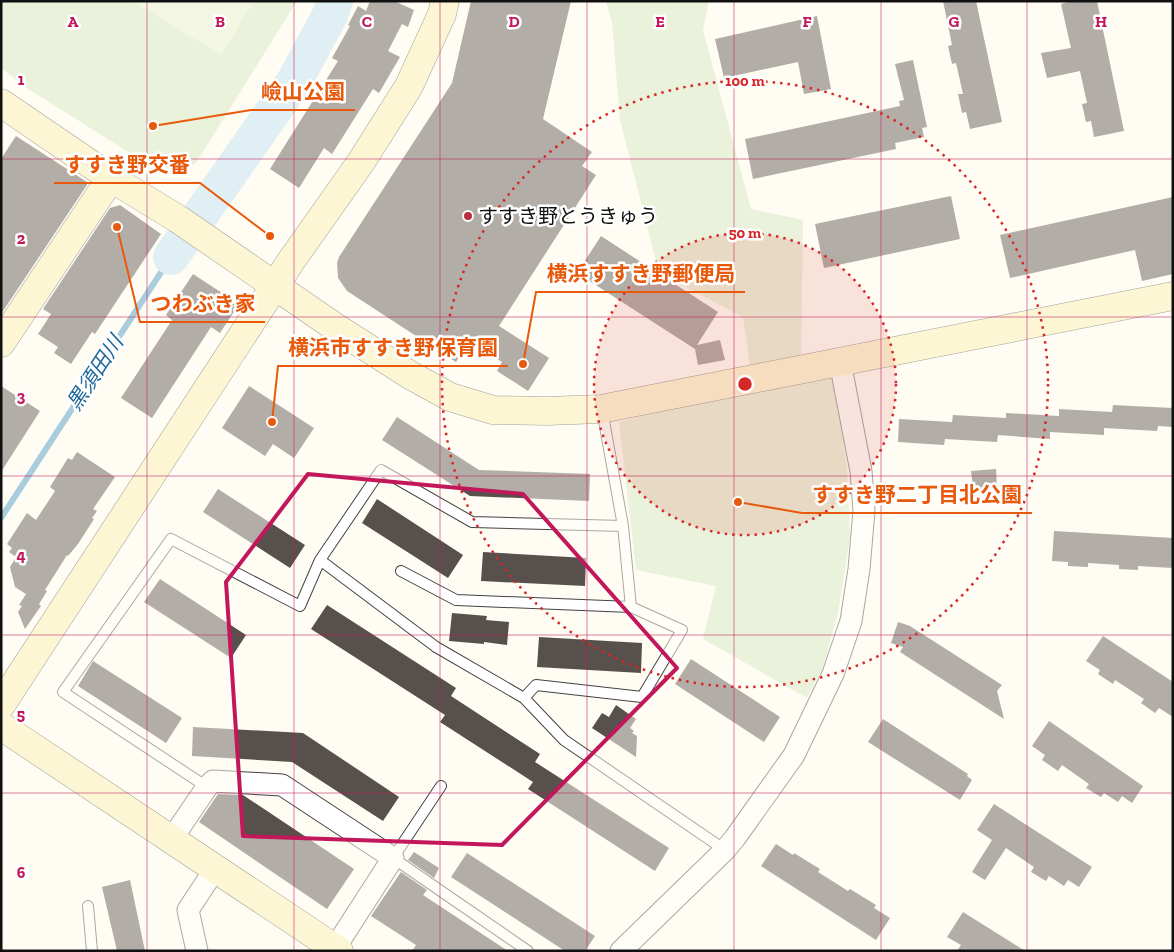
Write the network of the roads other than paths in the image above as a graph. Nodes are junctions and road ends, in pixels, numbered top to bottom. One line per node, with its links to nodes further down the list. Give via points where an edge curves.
1 (445, 1): 4 (street, via 409,86)
2 (1, 103): 3 (street)
3 (111, 178): 4 (street); 6 (street)
4 (275, 286): 8 (street, via 402,370 450,397 493,410); 14 (street)
5 (1173, 296): 7 (street)
6 (1, 343)
7 (840, 362): 8 (street); 19 (street, via 861,471 864,511 851,621 834,674 794,755)
8 (602, 408): 9 (lane)
9 (623, 526): 10 (lane, via 472,522 381,470); 12 (lane)
10 (320, 560): 13 (lane, via 436,647); 17 (lane, via 300,606 171,539 63,692)
11 (402, 571): 12 (lane, via 456,600)
12 (631, 607): 13 (lane, via 682,630 642,697 536,686)
13 (524, 698): 19 (lane, via 564,740)
14 (1, 705)
15 (1, 726): 18 (street)
16 (441, 786): 20 (lane)
17 (207, 787): 18 (street); 20 (street, via 213,780 282,784)
18 (171, 840): 21 (street)
19 (725, 850): 27 (street)
20 (393, 858): 23 (street); 26 (lane)
21 (215, 869): 23 (street); 25 (street, via 188,910)
22 (88, 906): 24 (lane)
23 (336, 950)
24 (92, 951)
25 (197, 951)
26 (528, 951)
27 (621, 951)

